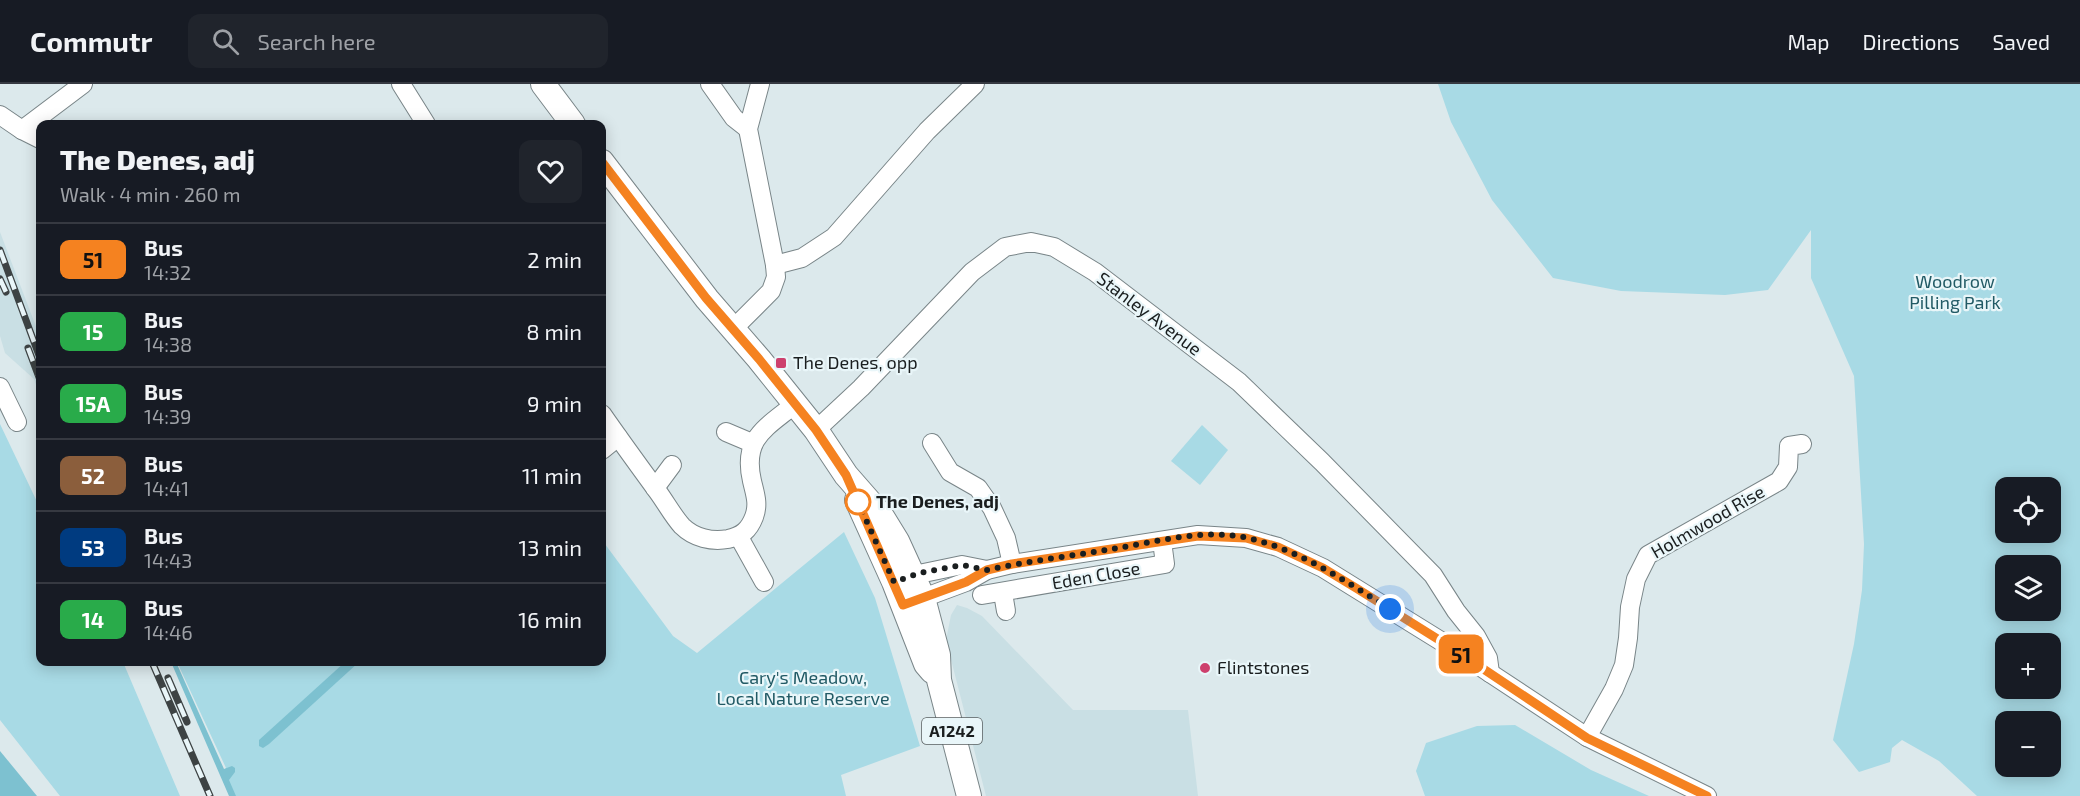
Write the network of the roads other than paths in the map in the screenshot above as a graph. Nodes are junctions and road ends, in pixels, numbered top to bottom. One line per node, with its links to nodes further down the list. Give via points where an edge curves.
1 (83, 84): 11 (street)
2 (401, 84): 8 (street)
3 (543, 84): 9 (main road)
4 (710, 84): 10 (street, via 734,118)
5 (760, 84): 10 (street)
6 (975, 84): 14 (street, via 927,131 834,237 801,258)
7 (0, 115): 11 (street)
8 (424, 120)
9 (570, 120)
10 (748, 129): 14 (street)
11 (22, 130): 12 (street)
12 (36, 136)
13 (606, 167): 15 (main road, A1242)
14 (775, 265): 15 (street, via 771,291)
15 (733, 329): 17 (main road, A1242)
16 (0, 387): 19 (street)
17 (795, 404): 20 (main road, A1242); 23 (street)
18 (606, 420): 22 (street)
19 (17, 422)
20 (816, 430): 33 (main road, A1242); 37 (street, Stanley Avenue, via 972,272 1005,247 1031,242 1054,247 1095,272 1239,382 1432,575)
21 (726, 432): 23 (street)
22 (618, 437): 26 (street); 28 (street)
23 (752, 443): 29 (street, via 749,459 757,499 747,531)
24 (932, 443): 31 (street, via 950,472 978,488 992,508 1006,538)
25 (1788, 446): 40 (street, Holmwood Rise, via 1788,466 1779,481 1648,555 1636,579 1624,665)
26 (606, 447)
27 (672, 465): 28 (street)
28 (655, 488): 29 (street, via 683,527 703,539)
29 (739, 537): 34 (street)
30 (1162, 541): 31 (street); 35 (street, Eden Close, via 1166,564 1005,602); 38 (street, via 1223,535 1278,547 1323,568)
31 (1012, 564): 32 (street)
32 (987, 570): 33 (street, via 962,565); 36 (street)
33 (904, 579): 36 (main road, A1242)
34 (765, 582)
35 (982, 596)
36 (913, 602): 41 (main road, A1242, via 926,664 939,680)
37 (1456, 612): 38 (street, via 1457,631); 39 (street, Stanley Avenue, via 1476,636 1488,658)
38 (1452, 648): 39 (street)
39 (1490, 673): 40 (street)
40 (1587, 738): 42 (street)
41 (969, 796)
42 (1707, 796)

